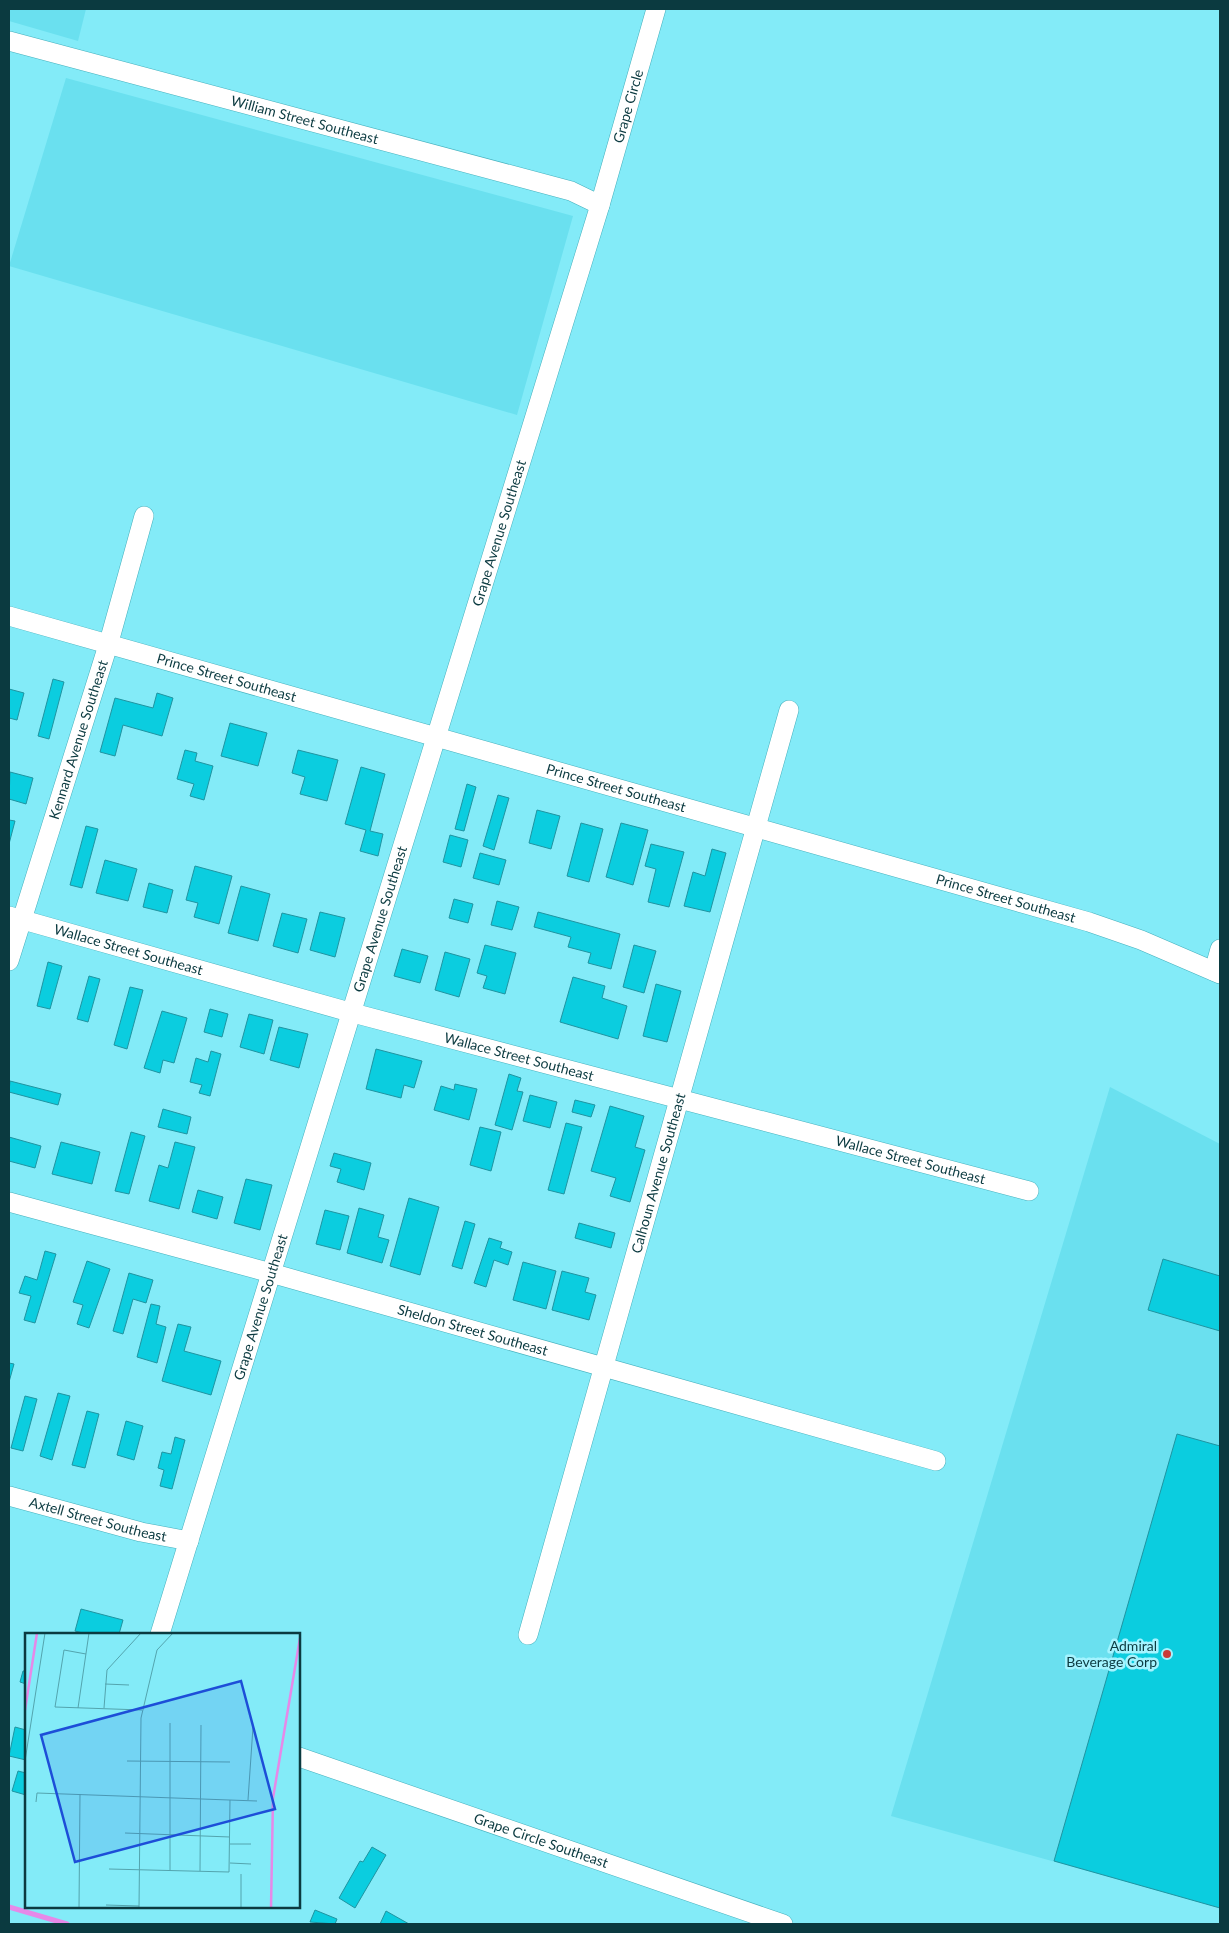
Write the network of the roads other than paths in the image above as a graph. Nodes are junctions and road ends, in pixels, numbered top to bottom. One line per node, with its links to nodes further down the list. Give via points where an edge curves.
1 (656, 9): 3 (street, Grape Circle)
2 (9, 41): 3 (street, William Street Southeast, via 571,191)
3 (600, 205): 8 (street, Grape Avenue Southeast)
4 (144, 516): 6 (street, Kennard Avenue Southeast)
5 (9, 616): 6 (street, Prince Street Southeast)
6 (109, 642): 8 (street, Prince Street Southeast); 10 (street, Kennard Avenue Southeast)
7 (790, 710): 9 (street, Calhoun Avenue Southeast)
8 (435, 737): 9 (street, Prince Street Southeast); 14 (street, Grape Avenue Southeast)
9 (758, 827): 13 (street, Prince Street Southeast, via 1089,922); 15 (street, Calhoun Avenue Southeast)
10 (15, 918): 12 (street, Kennard Avenue Southeast); 14 (street, Wallace Street Southeast)
11 (1220, 949): 13 (street)
12 (9, 961)
13 (1217, 972)
14 (353, 1013): 15 (street, Wallace Street Southeast); 18 (street, Grape Avenue Southeast)
15 (680, 1099): 16 (street, Wallace Street Southeast); 19 (street, Calhoun Avenue Southeast)
16 (1029, 1191)
17 (9, 1202): 18 (street, Sheldon Street Southeast)
18 (271, 1273): 19 (street, Sheldon Street Southeast); 22 (street, Grape Avenue Southeast)
19 (603, 1367): 20 (street, Sheldon Street Southeast); 24 (street, Calhoun Avenue Southeast)
20 (936, 1461)
21 (9, 1496): 22 (street, Axtell Street Southeast, via 141,1532)
22 (189, 1541): 23 (street, Grape Avenue Southeast)
23 (160, 1633)
24 (528, 1636)
25 (300, 1757): 26 (street, Grape Circle Southeast)
26 (783, 1924)

